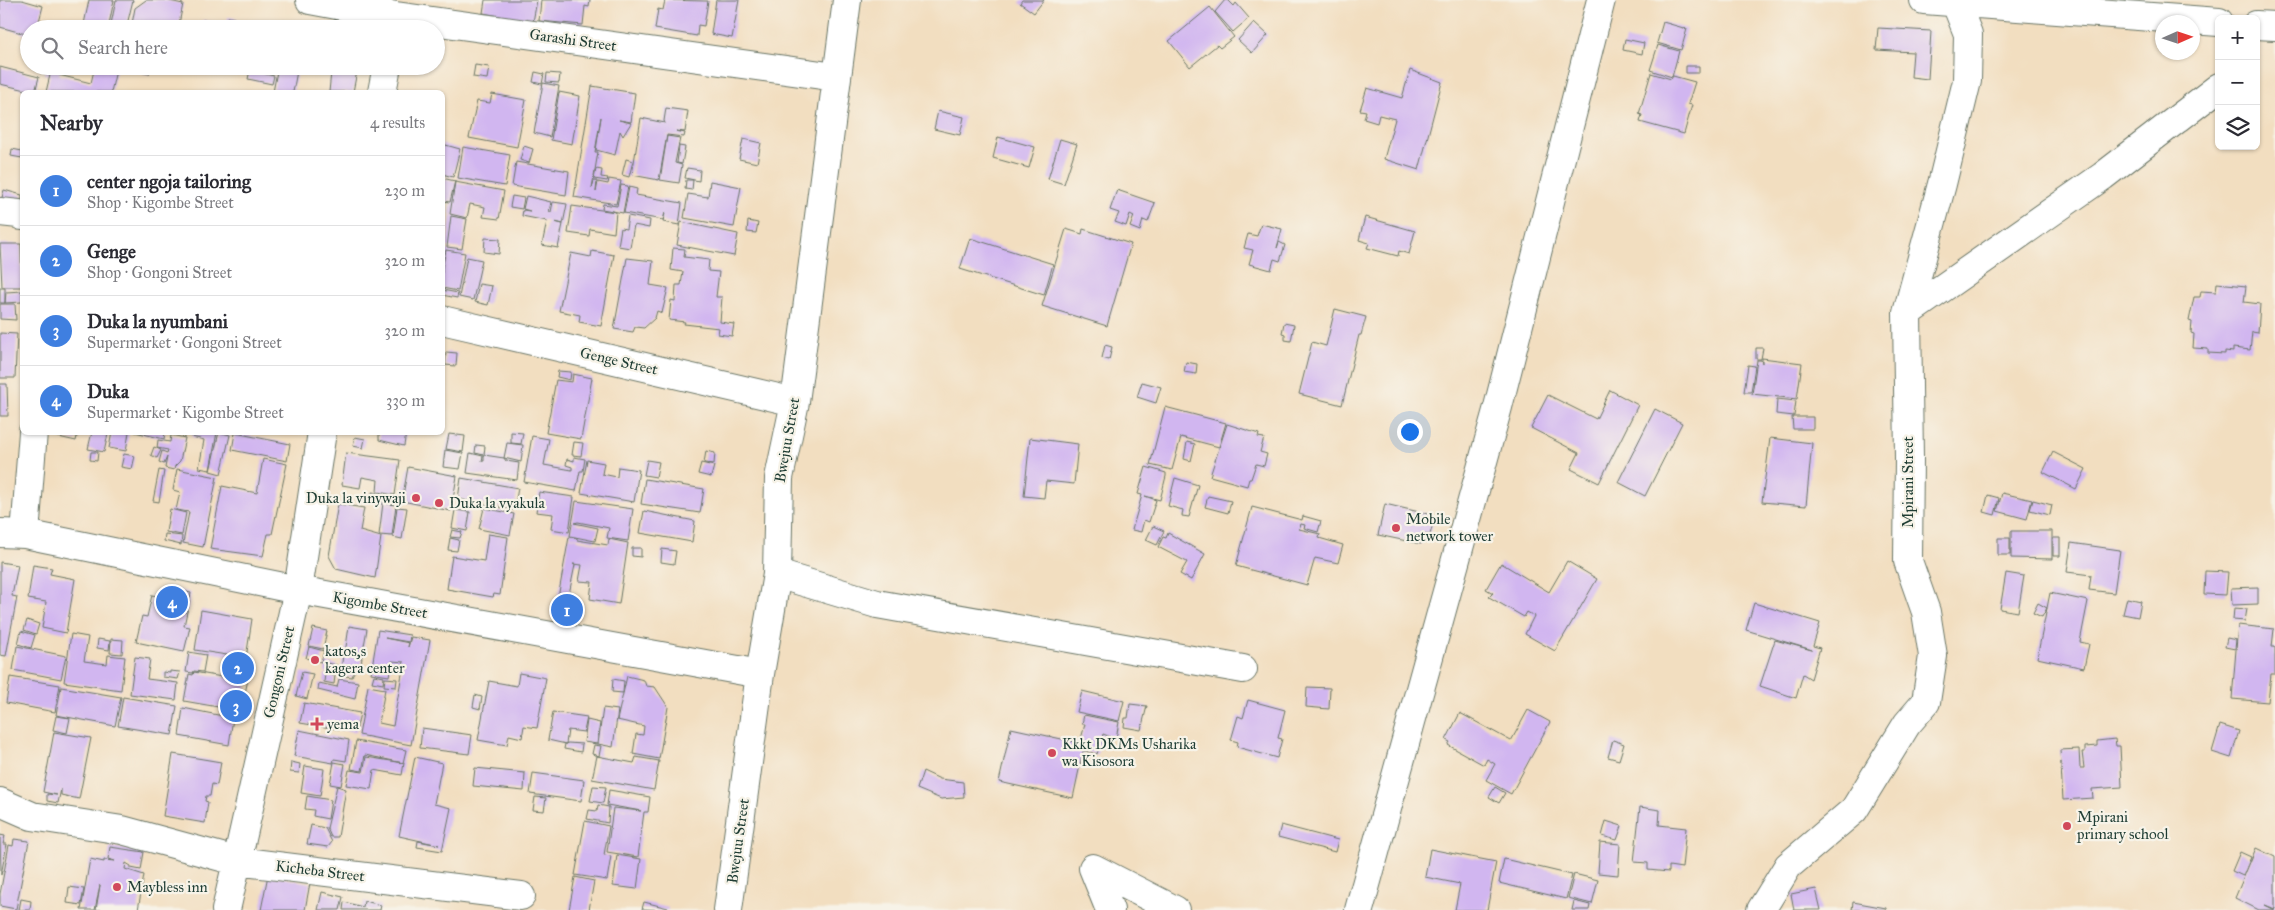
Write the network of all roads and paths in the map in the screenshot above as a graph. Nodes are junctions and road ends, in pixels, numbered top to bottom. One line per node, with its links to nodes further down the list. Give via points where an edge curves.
1 (310, 0): 6 (street, Garashi Street)
2 (848, 0): 11 (street, Bwejuu Street)
3 (1601, 0): 33 (street, via 1498,406)
4 (1924, 0): 5 (street)
5 (1955, 1): 9 (street); 16 (street, Mpirani Street, via 1968,34 1967,81)
6 (397, 15): 7 (street, Garashi Street)
7 (432, 20)
8 (445, 22): 11 (street, Garashi Street)
9 (2215, 22)
10 (385, 75): 12 (street)
11 (836, 77): 18 (street, Bwejuu Street)
12 (382, 90)
13 (2215, 90): 16 (street, via 2103,176)
14 (0, 212): 15 (street)
15 (20, 215)
16 (1907, 313): 34 (street, Mpirani Street, via 1908,562 1926,612 1933,656 1926,702 1907,724 1854,810 1788,866)
17 (445, 321): 18 (street, Genge Street)
18 (795, 402): 22 (street, Bwejuu Street, via 779,478)
19 (32, 435): 21 (street)
20 (322, 435): 23 (street, Gongoni Street)
21 (13, 533): 23 (street, Kigombe Street)
22 (777, 574): 24 (street, via 876,604); 25 (street, Bwejuu Street)
23 (298, 590): 25 (street, Kigombe Street); 27 (street, Gongoni Street)
24 (1243, 668)
25 (760, 674): 30 (street, Bwejuu Street)
26 (0, 802): 27 (street, Kicheba Street, via 32,816 122,830)
27 (236, 861): 28 (street, Kicheba Street); 29 (street, Gongoni Street)
28 (521, 896)
29 (226, 910)
30 (728, 910)
31 (1110, 910): 32 (street, via 1093,868)
32 (1174, 910)
33 (1358, 910)
34 (1761, 910)

